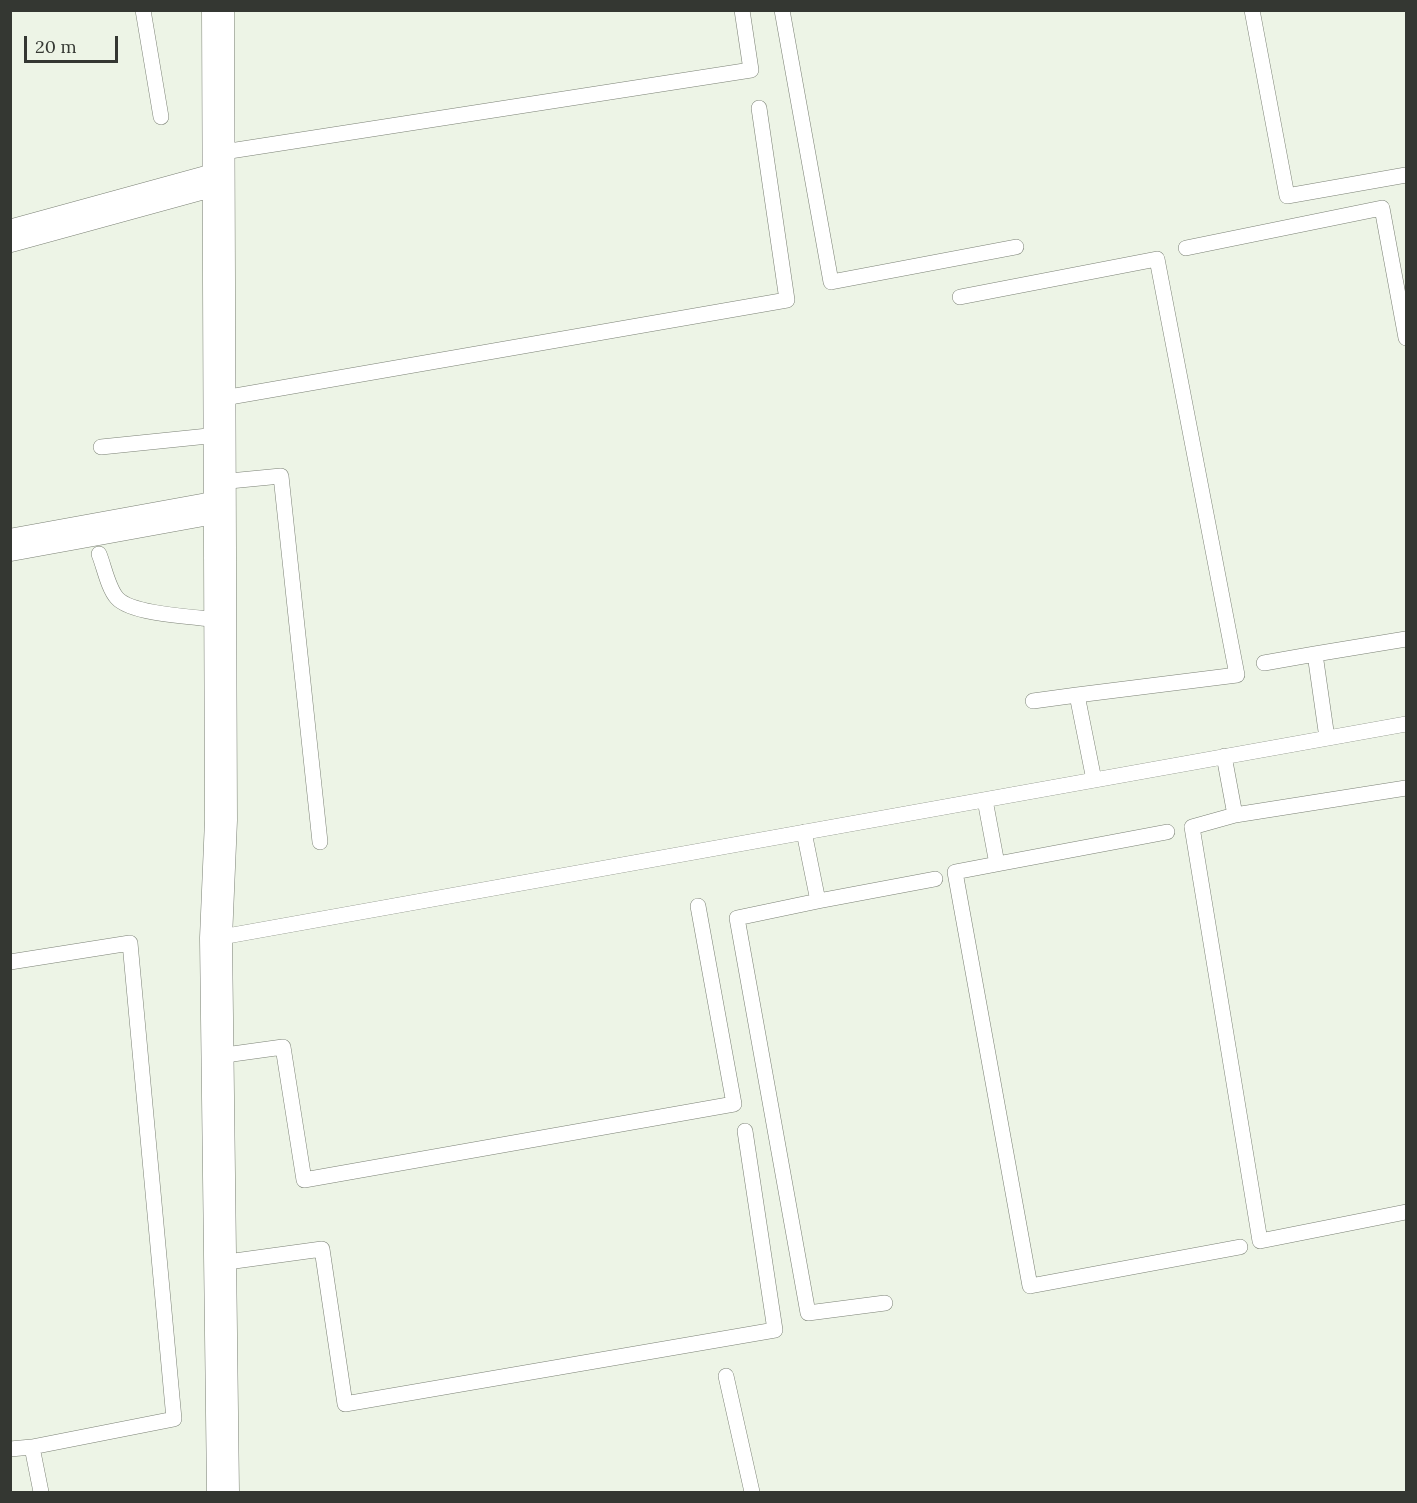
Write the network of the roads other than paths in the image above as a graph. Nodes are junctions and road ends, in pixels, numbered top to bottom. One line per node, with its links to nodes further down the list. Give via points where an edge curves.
1 (160, 10): 6 (lane)
2 (218, 10): 9 (street)
3 (742, 10): 9 (lane, via 751,70)
4 (782, 10): 12 (lane, via 831,282)
5 (1252, 10): 10 (lane, via 1287,196)
6 (144, 13): 8 (lane)
7 (759, 108): 16 (lane, via 787,300)
8 (160, 117)
9 (218, 166): 11 (street); 16 (street)
10 (1407, 175)
11 (10, 236)
12 (1016, 247)
13 (1186, 248): 15 (lane, via 1382,208)
14 (960, 297): 26 (lane, via 1157,259 1237,675)
15 (1407, 338)
16 (218, 399): 17 (street)
17 (218, 435): 18 (lane); 19 (street)
18 (101, 447)
19 (219, 494): 20 (street); 22 (street); 37 (lane, via 282,476)
20 (10, 545)
21 (99, 554): 22 (lane, via 116,598 127,605)
22 (221, 620): 42 (street, via 221,820)
23 (1407, 639): 24 (lane)
24 (1315, 654): 25 (lane); 29 (lane)
25 (1264, 663)
26 (1077, 695): 27 (lane); 31 (lane)
27 (1033, 701)
28 (1407, 724): 29 (lane)
29 (1327, 738): 30 (lane)
30 (1224, 756): 31 (lane); 34 (lane)
31 (1094, 780): 33 (lane)
32 (1407, 788): 34 (lane)
33 (985, 800): 35 (lane); 38 (lane)
34 (1235, 816): 46 (lane, via 1192,826 1260,1241)
35 (804, 832): 40 (lane); 42 (lane)
36 (1167, 832): 38 (lane)
37 (320, 842)
38 (997, 864): 47 (lane, via 955,872 1030,1286)
39 (935, 879): 40 (lane)
40 (818, 901): 49 (lane, via 738,918 808,1313)
41 (698, 906): 44 (lane, via 734,1104 304,1180 283,1047)
42 (216, 938): 44 (street)
43 (10, 962): 51 (lane, via 130,943 174,1419)
44 (218, 1056): 48 (street)
45 (745, 1131): 48 (lane, via 776,1330 345,1404 322,1249)
46 (1407, 1212)
47 (1240, 1247)
48 (220, 1263): 54 (street)
49 (885, 1303)
50 (726, 1376): 55 (lane)
51 (32, 1447): 52 (lane); 53 (lane)
52 (10, 1449)
53 (41, 1492)
54 (218, 1492)
55 (752, 1492)

